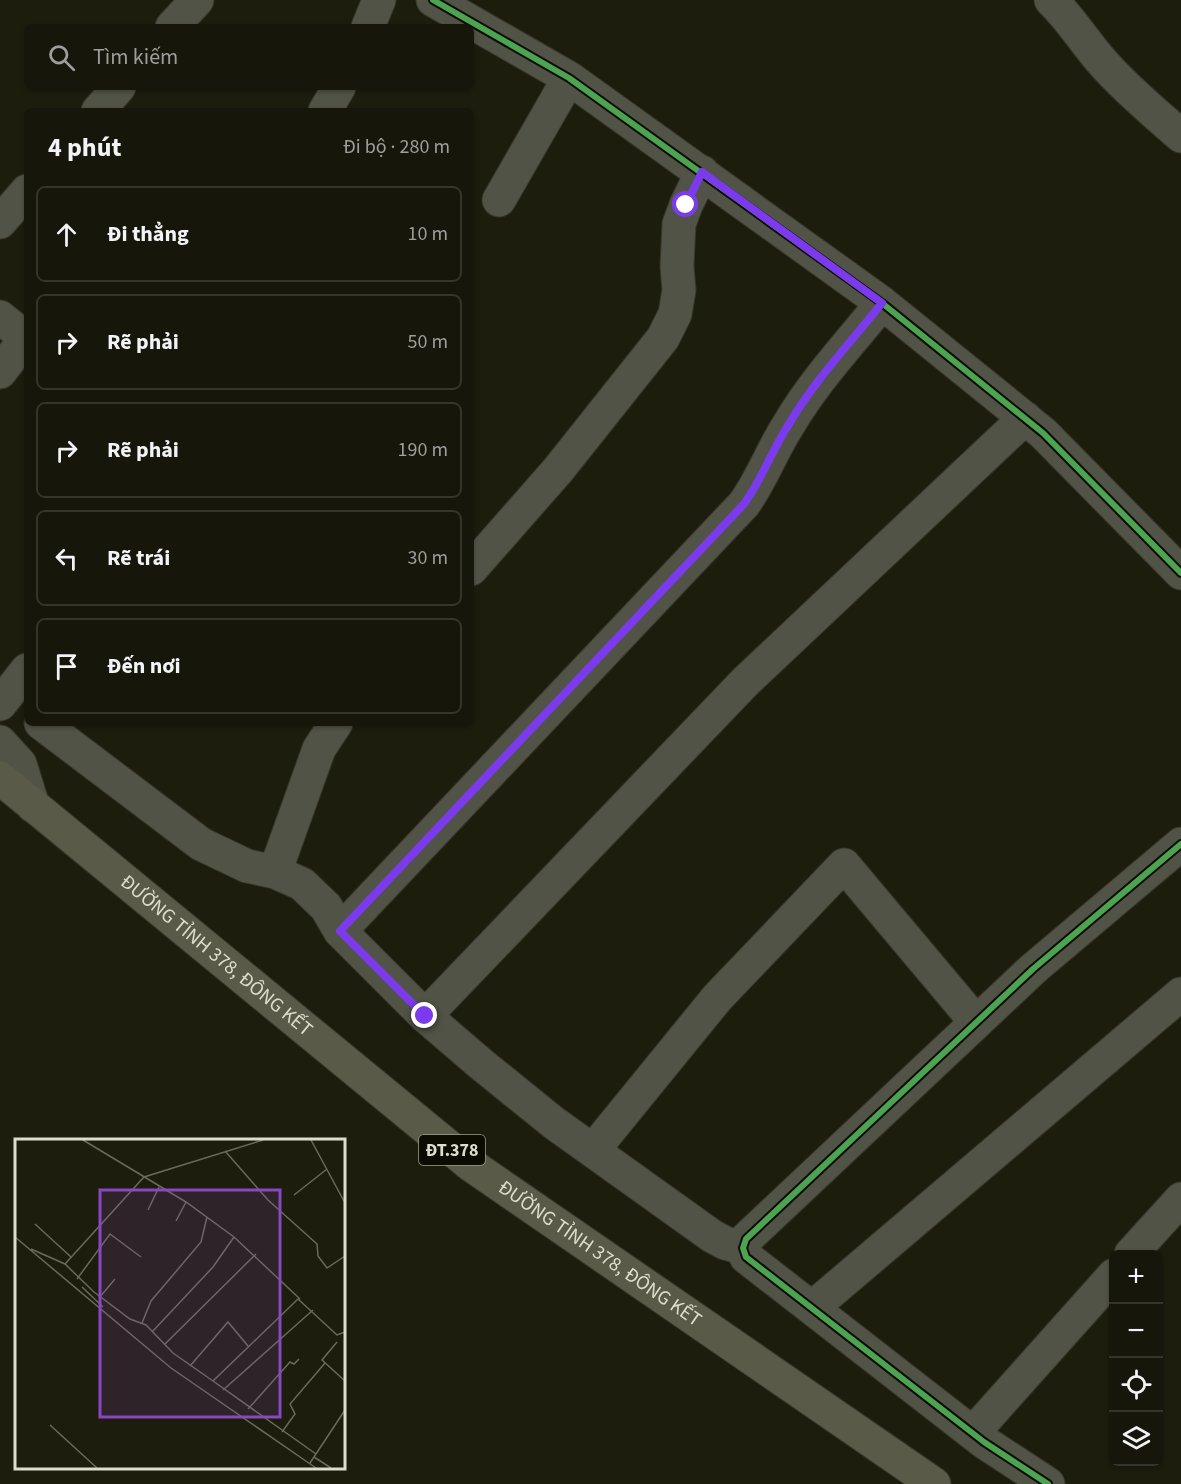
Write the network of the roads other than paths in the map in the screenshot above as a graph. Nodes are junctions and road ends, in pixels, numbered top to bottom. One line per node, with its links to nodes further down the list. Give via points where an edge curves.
1 (197, 0): 5 (street)
2 (379, 0): 6 (street)
3 (433, 0): 7 (street)
4 (1051, 0): 12 (street, via 1104,64)
5 (175, 24)
6 (369, 24)
7 (569, 78): 13 (street); 15 (street)
8 (116, 90): 10 (street)
9 (337, 90): 11 (street)
10 (101, 108)
11 (327, 108)
12 (1181, 136)
13 (702, 172): 17 (street); 23 (street, via 679,224 679,290 675,314 663,338 558,470)
14 (24, 194): 16 (street)
15 (499, 200)
16 (0, 222)
17 (882, 303): 22 (street); 34 (street, via 801,405 744,504)
18 (0, 317): 19 (street)
19 (24, 336)
20 (24, 341): 21 (street)
21 (0, 372)
22 (1025, 418): 24 (street); 36 (street, via 745,682)
23 (474, 566)
24 (1181, 573)
25 (24, 675): 26 (street)
26 (8, 701)
27 (45, 726): 33 (street, via 201,844 247,866)
28 (334, 726): 33 (street, via 319,749)
29 (0, 742): 31 (street, via 20,764)
30 (0, 778): 31 (main road, ĐƯỜNG TỈNH 378, ĐÔNG KẾT / ĐT.378)
31 (33, 806): 45 (main road, ĐƯỜNG TỈNH 378, ĐÔNG KẾT / ĐT.378, via 471,1165)
32 (1181, 844): 37 (street, via 1032,969)
33 (274, 872): 34 (street, via 302,884 326,907)
34 (340, 931): 36 (street)
35 (1181, 994): 43 (street)
36 (425, 1016): 38 (street, via 554,1123)
37 (976, 1022): 38 (street, via 844,865 717,998); 40 (street, via 746,1239)
38 (594, 1149): 40 (street, via 712,1236)
39 (1181, 1199): 41 (street)
40 (743, 1248): 43 (street, via 746,1257)
41 (1135, 1250)
42 (1109, 1280): 44 (street)
43 (812, 1308): 44 (street)
44 (973, 1433): 46 (street)
45 (934, 1484)
46 (1048, 1484)

